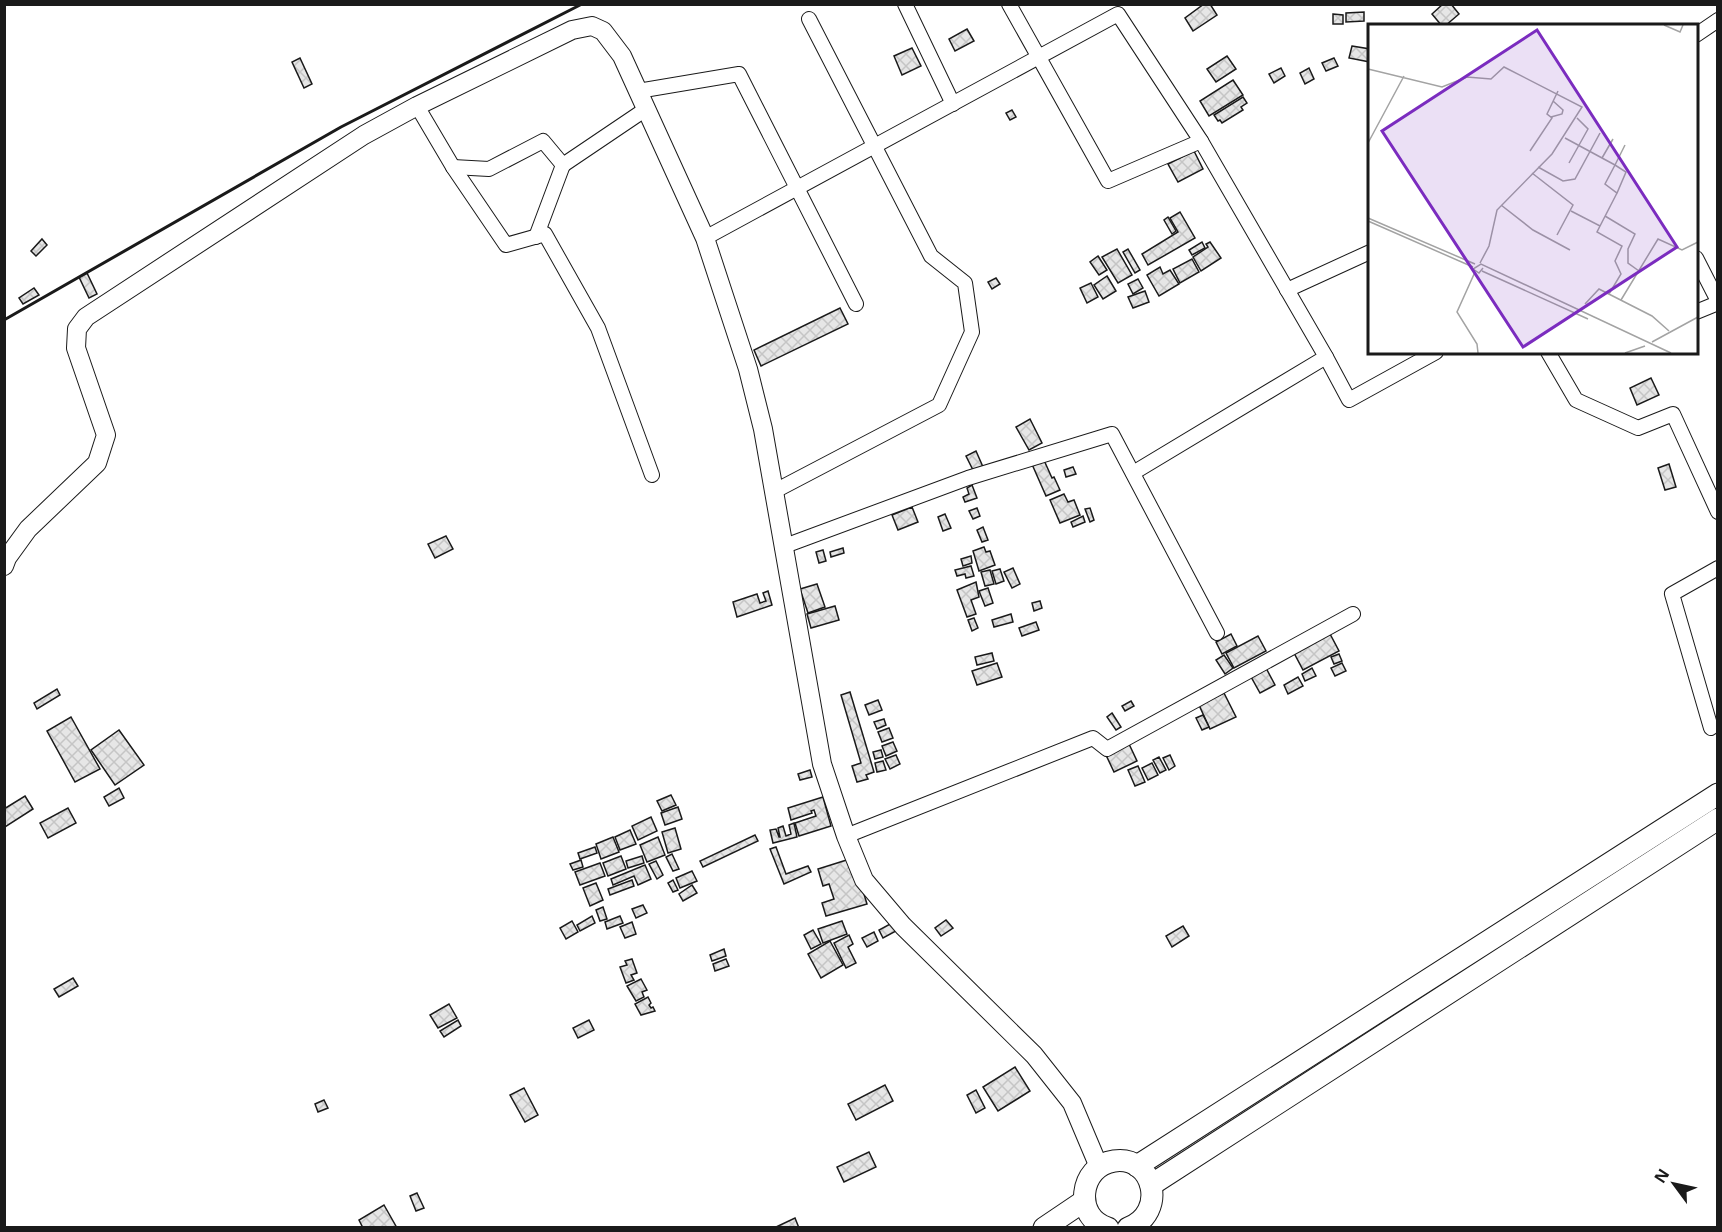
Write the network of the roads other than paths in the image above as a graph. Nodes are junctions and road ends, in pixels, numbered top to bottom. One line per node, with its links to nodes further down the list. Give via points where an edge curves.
1 (905, 4): 8 (street)
2 (1009, 4): 6 (street)
3 (809, 19): 12 (street)
4 (1718, 20): 5 (street)
5 (1698, 34)
6 (1039, 57): 8 (street); 11 (street, via 1118,14); 11 (street, via 1108,181)
7 (638, 91): 9 (street, via 622,56 603,31 592,26 572,30); 10 (street); 15 (street, via 739,75)
8 (953, 104): 12 (street)
9 (417, 106): 14 (street); 32 (street, via 364,135 86,317 77,329 76,348 106,435 97,462 28,529)
10 (646, 109): 13 (street); 17 (street)
11 (1201, 141): 20 (street)
12 (874, 146): 15 (street); 29 (street, via 931,256 965,283 972,332 939,405)
13 (563, 165): 14 (street, via 543,141 489,169); 16 (street)
14 (453, 167): 16 (street, via 506,245)
15 (796, 188): 17 (street); 22 (street)
16 (536, 237): 28 (street, via 545,234 598,328)
17 (705, 238): 29 (street, via 748,369)
18 (1368, 253): 20 (street)
19 (1698, 262): 21 (street)
20 (1287, 290): 26 (street)
21 (1718, 302): 23 (street)
22 (856, 304)
23 (1698, 311)
24 (1432, 354): 26 (street, via 1349,399)
25 (1549, 354): 30 (street, via 1576,400 1638,428 1673,414)
26 (1326, 357): 27 (street)
27 (1133, 473): 31 (street, via 1112,434 968,478); 35 (street)
28 (652, 475)
29 (773, 492): 31 (street)
30 (1718, 512)
31 (782, 547): 39 (street, via 822,764)
32 (4, 566)
33 (1718, 568): 36 (street, via 1672,594)
34 (1353, 614): 39 (street, via 1107,749 1093,738)
35 (1217, 633)
36 (1711, 728)
37 (1718, 794): 40 (main road)
38 (1718, 819): 42 (main road)
39 (846, 836): 41 (street, via 864,880 903,926 1034,1055 1072,1103)
40 (1137, 1166): 41 (main road, via 1114,1161); 42 (main road)
41 (1099, 1167): 43 (main road, via 1087,1180)
42 (1151, 1185): 46 (main road, via 1150,1208)
43 (1084, 1201): 44 (main road); 45 (main road)
44 (1095, 1225)
45 (1044, 1227)
46 (1131, 1227)

